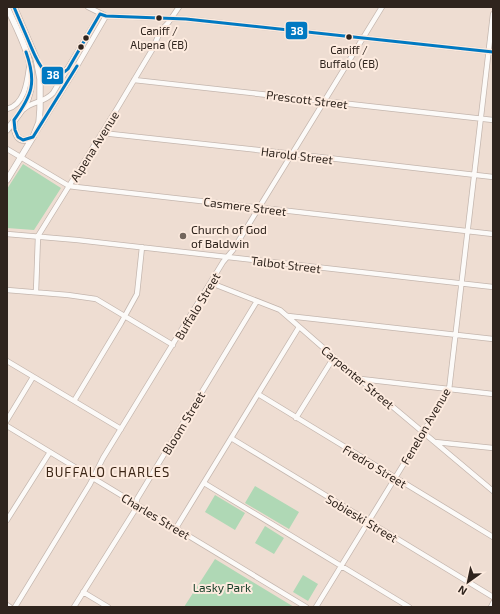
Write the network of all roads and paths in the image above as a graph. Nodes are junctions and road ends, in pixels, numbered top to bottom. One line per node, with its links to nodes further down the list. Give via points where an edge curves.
1 (7, 7): 13 (main road)
2 (14, 7): 12 (main road)
3 (88, 7): 6 (street)
4 (179, 7): 9 (street, Alpena Avenue)
5 (382, 7): 10 (street, Buffalo Street)
6 (100, 14): 8 (street); 14 (street)
7 (493, 14): 11 (street, Fenelon Avenue)
8 (106, 16): 9 (street); 25 (street)
9 (171, 18): 10 (street); 15 (street, Alpena Avenue, via 161,30)
10 (363, 38): 11 (street); 16 (street, Buffalo Street)
11 (491, 52): 20 (street, Fenelon Avenue)
12 (36, 58): 14 (main road, via 44,71 50,75 60,75); 17 (main road, via 40,79)
13 (29, 61): 18 (street, via 28,77 22,97); 19 (main road, via 32,82 28,99)
14 (68, 69): 17 (street, via 53,93)
15 (134, 80): 16 (street, Prescott Street); 24 (street, Alpena Avenue)
16 (325, 101): 20 (street, Prescott Street); 27 (street, Buffalo Street)
17 (40, 102): 19 (street, via 27,106); 25 (main road)
18 (7, 109)
19 (20, 112): 21 (main road)
20 (481, 119): 22 (street, Prescott Street); 29 (street, Fenelon Avenue)
21 (14, 120): 23 (main road); 25 (main road, via 14,130 20,139)
22 (493, 120)
23 (7, 130)
24 (102, 133): 27 (street, Harold Street); 32 (street, Alpena Avenue)
25 (33, 138): 28 (main road)
26 (7, 149): 28 (street, Casmere Street)
27 (292, 154): 29 (street, Harold Street); 33 (street, Buffalo Street)
28 (21, 157): 31 (main road); 32 (street, Casmere Street)
29 (474, 175): 30 (street, Harold Street); 34 (street, Fenelon Avenue)
30 (493, 177)
31 (7, 180)
32 (69, 186): 33 (street, Casmere Street); 37 (street, Alpena Avenue)
33 (259, 208): 34 (street, Casmere Street); 39 (street, Buffalo Street)
34 (467, 231): 36 (street, Casmere Street); 41 (street, Fenelon Avenue)
35 (7, 234): 37 (street, Talbot Street)
36 (493, 234)
37 (38, 236): 38 (street, Talbot Street); 44 (street, Alpena Avenue)
38 (142, 247): 39 (street, Talbot Street); 47 (street, via 137,294)
39 (228, 257): 40 (street, Buffalo Street); 41 (street, Talbot Street)
40 (211, 283): 45 (street, Carpenter Street); 51 (street, Buffalo Street)
41 (461, 283): 42 (street, Talbot Street); 49 (street, Fenelon Avenue)
42 (493, 287)
43 (7, 290): 44 (street)
44 (36, 292): 47 (street, via 96,299)
45 (257, 301): 46 (street, Carpenter Street); 73 (street, Bloom Street, via 137,499)
46 (288, 316): 48 (street, Carpenter Street); 49 (street)
47 (125, 317): 51 (street); 59 (street)
48 (299, 327): 52 (street, Carpenter Street); 57 (street)
49 (456, 335): 50 (street); 56 (street, Fenelon Avenue)
50 (493, 339)
51 (173, 345): 63 (street, Buffalo Street)
52 (334, 357): 55 (street, Carpenter Street); 60 (street)
53 (7, 361): 54 (street)
54 (33, 377): 59 (street); 61 (street)
55 (361, 379): 56 (street); 64 (street, Carpenter Street)
56 (449, 390): 58 (street); 64 (street, Fenelon Avenue)
57 (258, 394): 60 (street, Fredro Street); 65 (street)
58 (493, 394)
59 (74, 401): 63 (street)
60 (296, 418): 70 (street, Fredro Street)
61 (7, 420)
62 (7, 426): 68 (street, Charles Street)
63 (121, 429): 69 (street, Buffalo Street)
64 (423, 432): 66 (street, Carpenter Street); 70 (street, Fenelon Avenue)
65 (231, 438): 71 (street); 75 (street, Sobieski Street)
66 (434, 442): 67 (street); 72 (street, Carpenter Street)
67 (493, 448)
68 (50, 452): 69 (street, Charles Street); 74 (street)
69 (93, 478): 73 (street, Charles Street); 84 (street, Buffalo Street)
70 (395, 478): 75 (street, Fenelon Avenue); 77 (street, Fredro Street)
71 (204, 483): 76 (street); 78 (street)
72 (493, 491)
73 (136, 505): 76 (street, Charles Street); 79 (street, Bloom Street)
74 (7, 520)
75 (368, 522): 78 (street, Fenelon Avenue); 80 (street, Sobieski Street)
76 (176, 528): 87 (street, Charles Street)
77 (493, 537)
78 (341, 566): 88 (street, Fenelon Avenue); 89 (street)
79 (84, 592): 85 (street, Bloom Street); 86 (street)
80 (493, 598)
81 (493, 603): 90 (street)
82 (7, 605): 83 (street)
83 (10, 607)
84 (15, 607)
85 (74, 607)
86 (108, 607)
87 (306, 607)
88 (316, 607)
89 (409, 607)
90 (491, 607)

